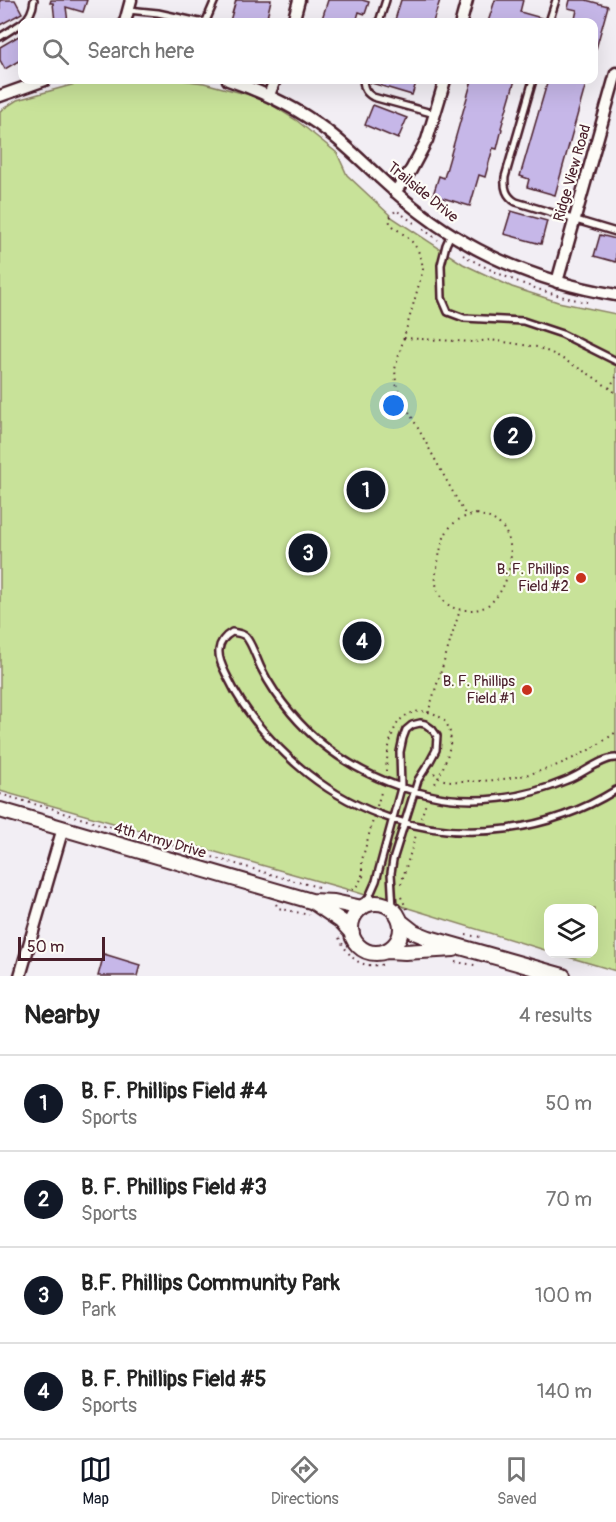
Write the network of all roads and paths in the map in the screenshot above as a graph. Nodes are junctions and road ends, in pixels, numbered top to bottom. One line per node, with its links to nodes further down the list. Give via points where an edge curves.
1 (34, 0): 8 (lane)
2 (215, 0): 10 (lane)
3 (299, 0): 11 (street)
4 (386, 0): 12 (lane)
5 (467, 0): 13 (street)
6 (556, 0): 14 (lane)
7 (130, 5): 9 (lane)
8 (28, 18)
9 (181, 18)
10 (207, 18)
11 (294, 18)
12 (381, 18)
13 (462, 18)
14 (550, 18)
15 (18, 26): 16 (lane)
16 (0, 37)
17 (616, 72): 29 (street, Ridge View Road)
18 (34, 84): 25 (street)
19 (240, 84): 24 (street, Trailside Drive)
20 (272, 84): 24 (street)
21 (364, 84): 26 (lane, via 373,97)
22 (444, 84): 26 (street)
23 (532, 84): 29 (lane, via 506,177 506,193 516,202)
24 (268, 95): 27 (street, Trailside Drive, via 318,124)
25 (0, 96)
26 (435, 114): 27 (street, via 418,158)
27 (395, 192): 31 (street, Trailside Drive)
28 (396, 210): 34 (path, via 390,223 416,247 423,270)
29 (574, 220): 30 (lane); 32 (street, Ridge View Road)
30 (616, 232)
31 (451, 234): 32 (street, Trailside Drive, via 505,263); 35 (lane, via 441,265 442,298 448,312 464,318 523,321 562,334)
32 (557, 282): 33 (street, Trailside Drive)
33 (616, 295)
34 (404, 338): 37 (path, via 491,340 537,347); 39 (path, via 395,369 396,384)
35 (616, 361)
36 (616, 377): 37 (path)
37 (609, 388): 38 (path)
38 (616, 393)
39 (466, 516): 40 (path, via 450,526 444,537 435,574 435,586 444,601); 40 (path, via 477,514 499,523 507,532 512,550 506,579 493,601 476,610)
40 (460, 610): 41 (path)
41 (424, 724): 44 (lane, via 432,729 437,740); 45 (lane, via 412,725 404,734)
42 (616, 732): 44 (path, via 574,758 518,776 475,781 442,779)
43 (616, 758): 47 (lane, via 567,780 514,796 457,800)
44 (426, 768): 47 (lane)
45 (401, 788): 47 (lane); 50 (lane); 50 (lane, via 356,768 306,729 269,683 244,636 232,632 222,640 220,661 229,680 250,714 277,746 327,787)
46 (616, 790): 51 (lane, via 570,813 509,829 444,830)
47 (414, 791): 51 (lane)
48 (0, 794): 53 (path)
49 (0, 810): 52 (street, 4th Army Drive)
50 (393, 819): 51 (lane); 55 (lane, via 376,881)
51 (405, 822): 57 (lane, via 391,873)
52 (63, 828): 54 (street, 4th Army Drive); 65 (street)
53 (210, 857)
54 (311, 901): 55 (street, 4th Army Drive); 59 (street, 4th Army Drive)
55 (363, 907): 57 (street, 4th Army Drive, via 379,903); 59 (street, via 355,915)
56 (278, 908): 58 (path)
57 (397, 915): 61 (street, 4th Army Drive, via 414,932); 62 (street, via 400,935)
58 (312, 916)
59 (352, 933): 62 (street, 4th Army Drive, via 365,951)
60 (337, 935): 62 (path, via 349,955 364,965 372,966)
61 (464, 948): 62 (street, 4th Army Drive); 66 (street, 4th Army Drive)
62 (388, 957)
63 (448, 961): 64 (path)
64 (474, 966)
65 (20, 976)
66 (564, 976)

